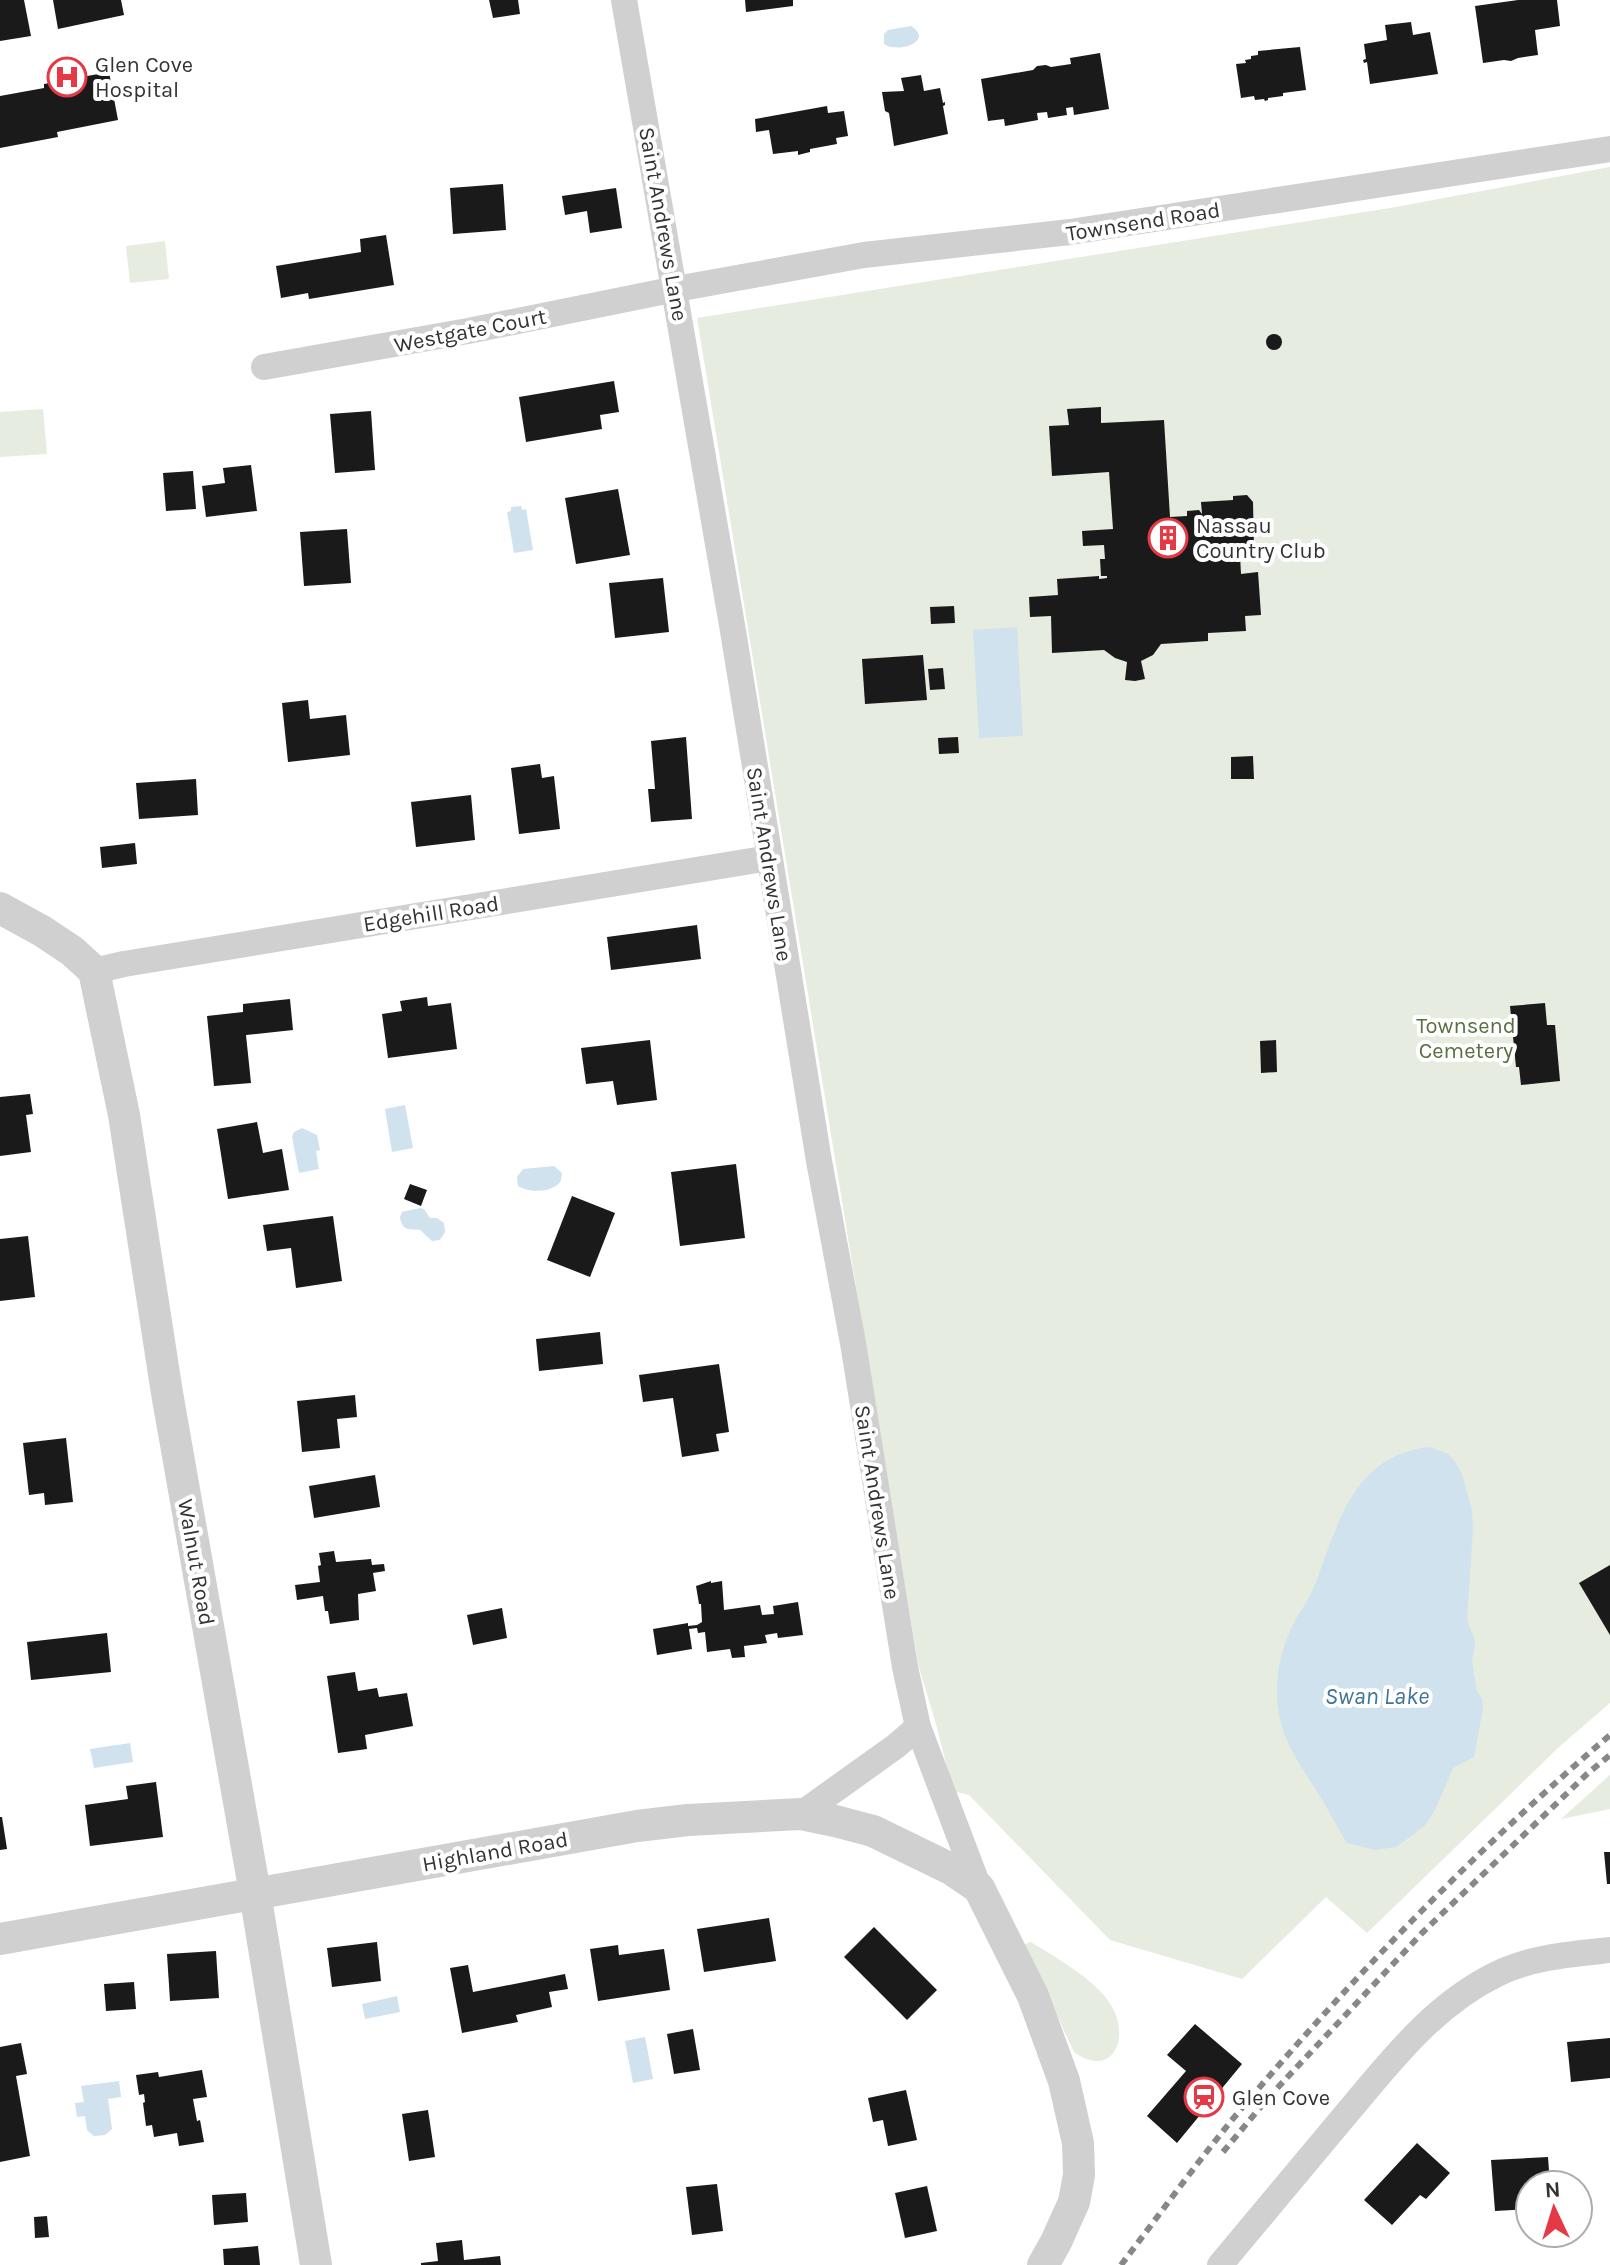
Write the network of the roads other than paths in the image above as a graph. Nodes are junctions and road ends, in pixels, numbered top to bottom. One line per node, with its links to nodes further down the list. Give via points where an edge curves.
1 (624, 0): 3 (street, Saint Andrews Lane)
2 (1610, 149): 3 (street, Townsend Road, via 1070,232 864,255)
3 (676, 289): 4 (street, Westgate Court); 5 (street, Saint Andrews Lane)
4 (264, 367)
5 (769, 858): 7 (street, Edgehill Road); 8 (street, Saint Andrews Lane)
6 (0, 908): 7 (street, via 72,951)
7 (94, 971): 11 (street, Walnut Road, via 124,1115)
8 (918, 1727): 9 (street); 10 (street, Saint Andrews Lane)
9 (801, 1814): 10 (street, Highland Road, via 873,1831); 11 (street, Highland Road, via 637,1826)
10 (979, 1888): 15 (street, via 1033,1996 1064,2081 1078,2143 1074,2202)
11 (255, 1893): 12 (street, Highland Road); 14 (street, Walnut Road)
12 (0, 1939)
13 (1610, 1950): 16 (street, via 1522,1964 1452,2001 1411,2037)
14 (316, 2265)
15 (1043, 2265)
16 (1220, 2265)

